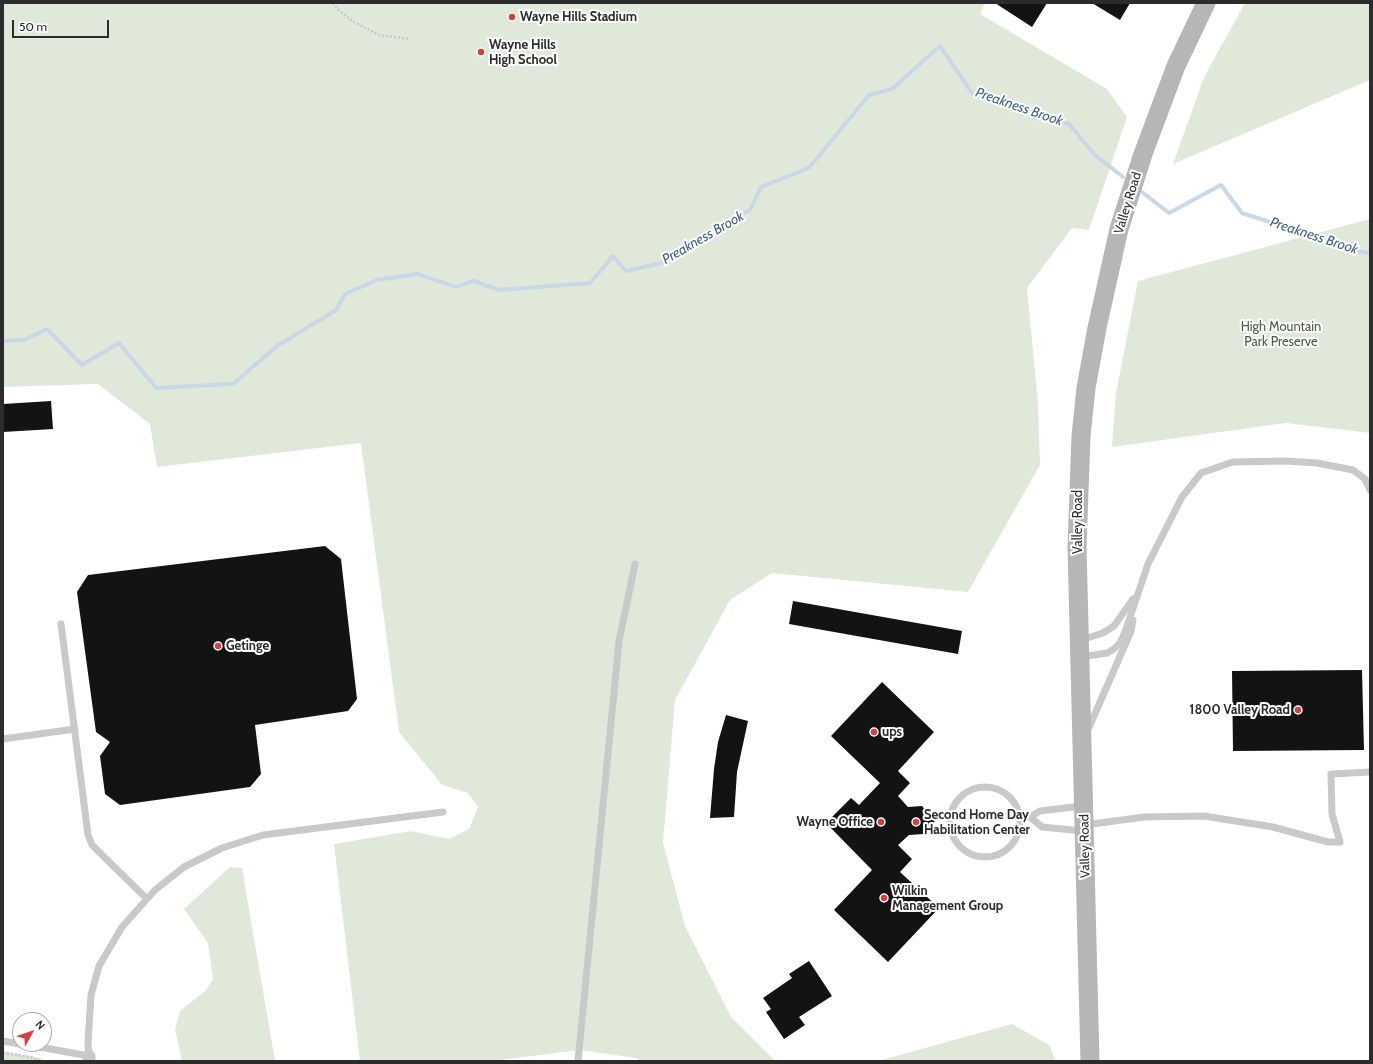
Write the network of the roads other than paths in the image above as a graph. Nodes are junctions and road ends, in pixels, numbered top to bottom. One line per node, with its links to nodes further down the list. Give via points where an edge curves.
1 (1206, 3): 6 (main road, Valley Road, via 1176,66 1133,184 1119,229 1097,328 1086,388 1078,482)
2 (1370, 490): 4 (lane, via 1365,479 1353,470 1317,463 1233,462 1201,473 1182,496 1148,564)
3 (635, 564): 19 (lane, via 619,641)
4 (1138, 592): 6 (lane, via 1114,626); 6 (lane, via 1125,632 1114,649 1107,652); 9 (lane, via 1131,630)
5 (61, 624): 7 (lane)
6 (1080, 649): 9 (main road, Valley Road)
7 (75, 729): 8 (lane); 16 (lane, via 88,835 92,845)
8 (3, 739)
9 (1082, 741): 11 (main road, Valley Road)
10 (1370, 772): 15 (lane, via 1331,774 1332,814 1340,842 1328,842 1273,827 1204,816 1144,817)
11 (1084, 805): 14 (lane, via 1040,811); 15 (main road, Valley Road)
12 (443, 812): 16 (lane, via 263,835 222,848 184,867 154,890)
13 (1021, 816): 13 (lane, via 1015,803 1002,790 977,789 960,799 955,806 950,818 950,830 964,851 990,856 1003,852 1014,842 1020,829); 14 (lane)
14 (1030, 817): 15 (lane, via 1042,827)
15 (1085, 828): 20 (main road, Valley Road)
16 (147, 899): 18 (lane, via 122,927 99,966 91,995)
17 (52, 1051): 18 (lane)
18 (89, 1059)
19 (578, 1061)
20 (1090, 1061)

